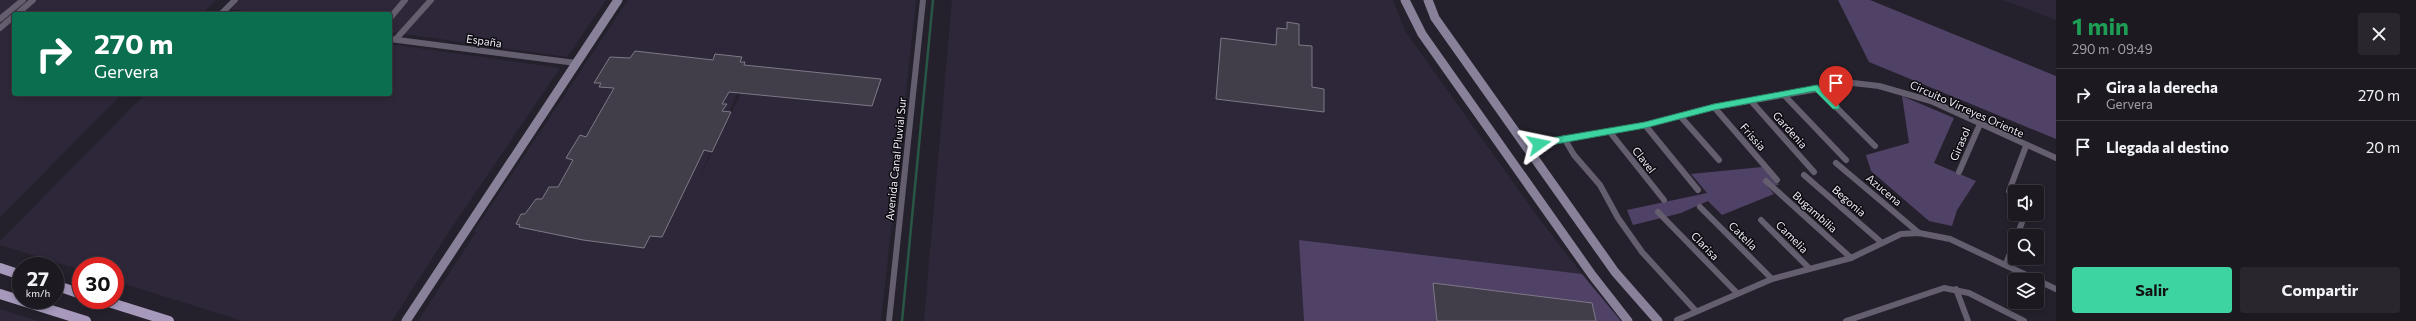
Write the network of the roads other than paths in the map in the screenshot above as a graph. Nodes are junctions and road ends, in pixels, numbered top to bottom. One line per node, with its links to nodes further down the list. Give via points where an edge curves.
1 (23, 0): 14 (street)
2 (33, 0): 10 (street)
3 (235, 0): 11 (street)
4 (405, 0): 12 (street)
5 (430, 0): 16 (street)
6 (618, 0): 17 (main road)
7 (923, 0): 64 (street, Avenida Canal Pluvial Sur)
8 (1405, 0): 65 (main road, via 1422,34 1592,275)
9 (1428, 0): 66 (main road, via 1435,18 1615,272)
10 (19, 12)
11 (223, 12)
12 (392, 16)
13 (12, 18): 15 (street)
14 (0, 19)
15 (0, 28)
16 (393, 39): 17 (street, España)
17 (576, 63): 63 (main road)
18 (1817, 88): 19 (street, Circuito Virreyes Oriente); 23 (street, Circuito Virreyes Oriente, via 1853,83 1884,86); 28 (street)
19 (1784, 95): 20 (street, Circuito Virreyes Oriente); 32 (street)
20 (1751, 101): 21 (street, Circuito Virreyes Oriente); 34 (street, Gardenia)
21 (1714, 107): 22 (street, Circuito Virreyes Oriente); 37 (street, Frissia)
22 (1681, 117): 24 (street, Circuito Virreyes Oriente); 31 (street)
23 (1980, 124): 29 (street, Circuito Virreyes Oriente); 35 (street, Girasol)
24 (1645, 125): 25 (street, Circuito Virreyes Oriente); 40 (street)
25 (1609, 131): 26 (street, Circuito Virreyes Oriente); 41 (street, Clavel)
26 (1564, 138): 27 (street, Circuito Virreyes Oriente); 59 (street, via 1574,155 1600,185 1618,218 1642,252)
27 (1539, 144)
28 (1875, 146)
29 (2026, 146): 30 (street, Circuito Virreyes Oriente); 39 (street)
30 (2056, 158)
31 (1719, 160)
32 (1846, 160)
33 (1836, 163): 45 (street, Azucena)
34 (1814, 172)
35 (1959, 172)
36 (1804, 175): 46 (street, Begonia)
37 (1777, 180)
38 (1766, 181): 47 (street, Bugambilia)
39 (2011, 185)
40 (1698, 190)
41 (1664, 200)
42 (1700, 208): 53 (street, Catella)
43 (1658, 212): 56 (street, Clarisa)
44 (1761, 220): 51 (street, Camelia)
45 (1920, 233): 46 (street, via 1901,234); 49 (street, via 1950,239)
46 (1881, 242): 47 (street)
47 (1851, 258): 51 (street)
48 (2008, 259): 49 (street)
49 (2006, 264): 55 (street)
50 (0, 268): 52 (main road)
51 (1809, 268): 53 (street)
52 (12, 272)
53 (1772, 279): 56 (street)
54 (1956, 289): 67 (street, via 1944,288 1933,291); 68 (street); 69 (street)
55 (2056, 289)
56 (1737, 293): 59 (street)
57 (0, 294): 61 (main road)
58 (124, 307): 62 (main road)
59 (1695, 310): 60 (street)
60 (1677, 320)
61 (86, 321)
62 (169, 321)
63 (406, 321)
64 (889, 321)
65 (1628, 321)
66 (1658, 321)
67 (1846, 321)
68 (1968, 321)
69 (2024, 321)

